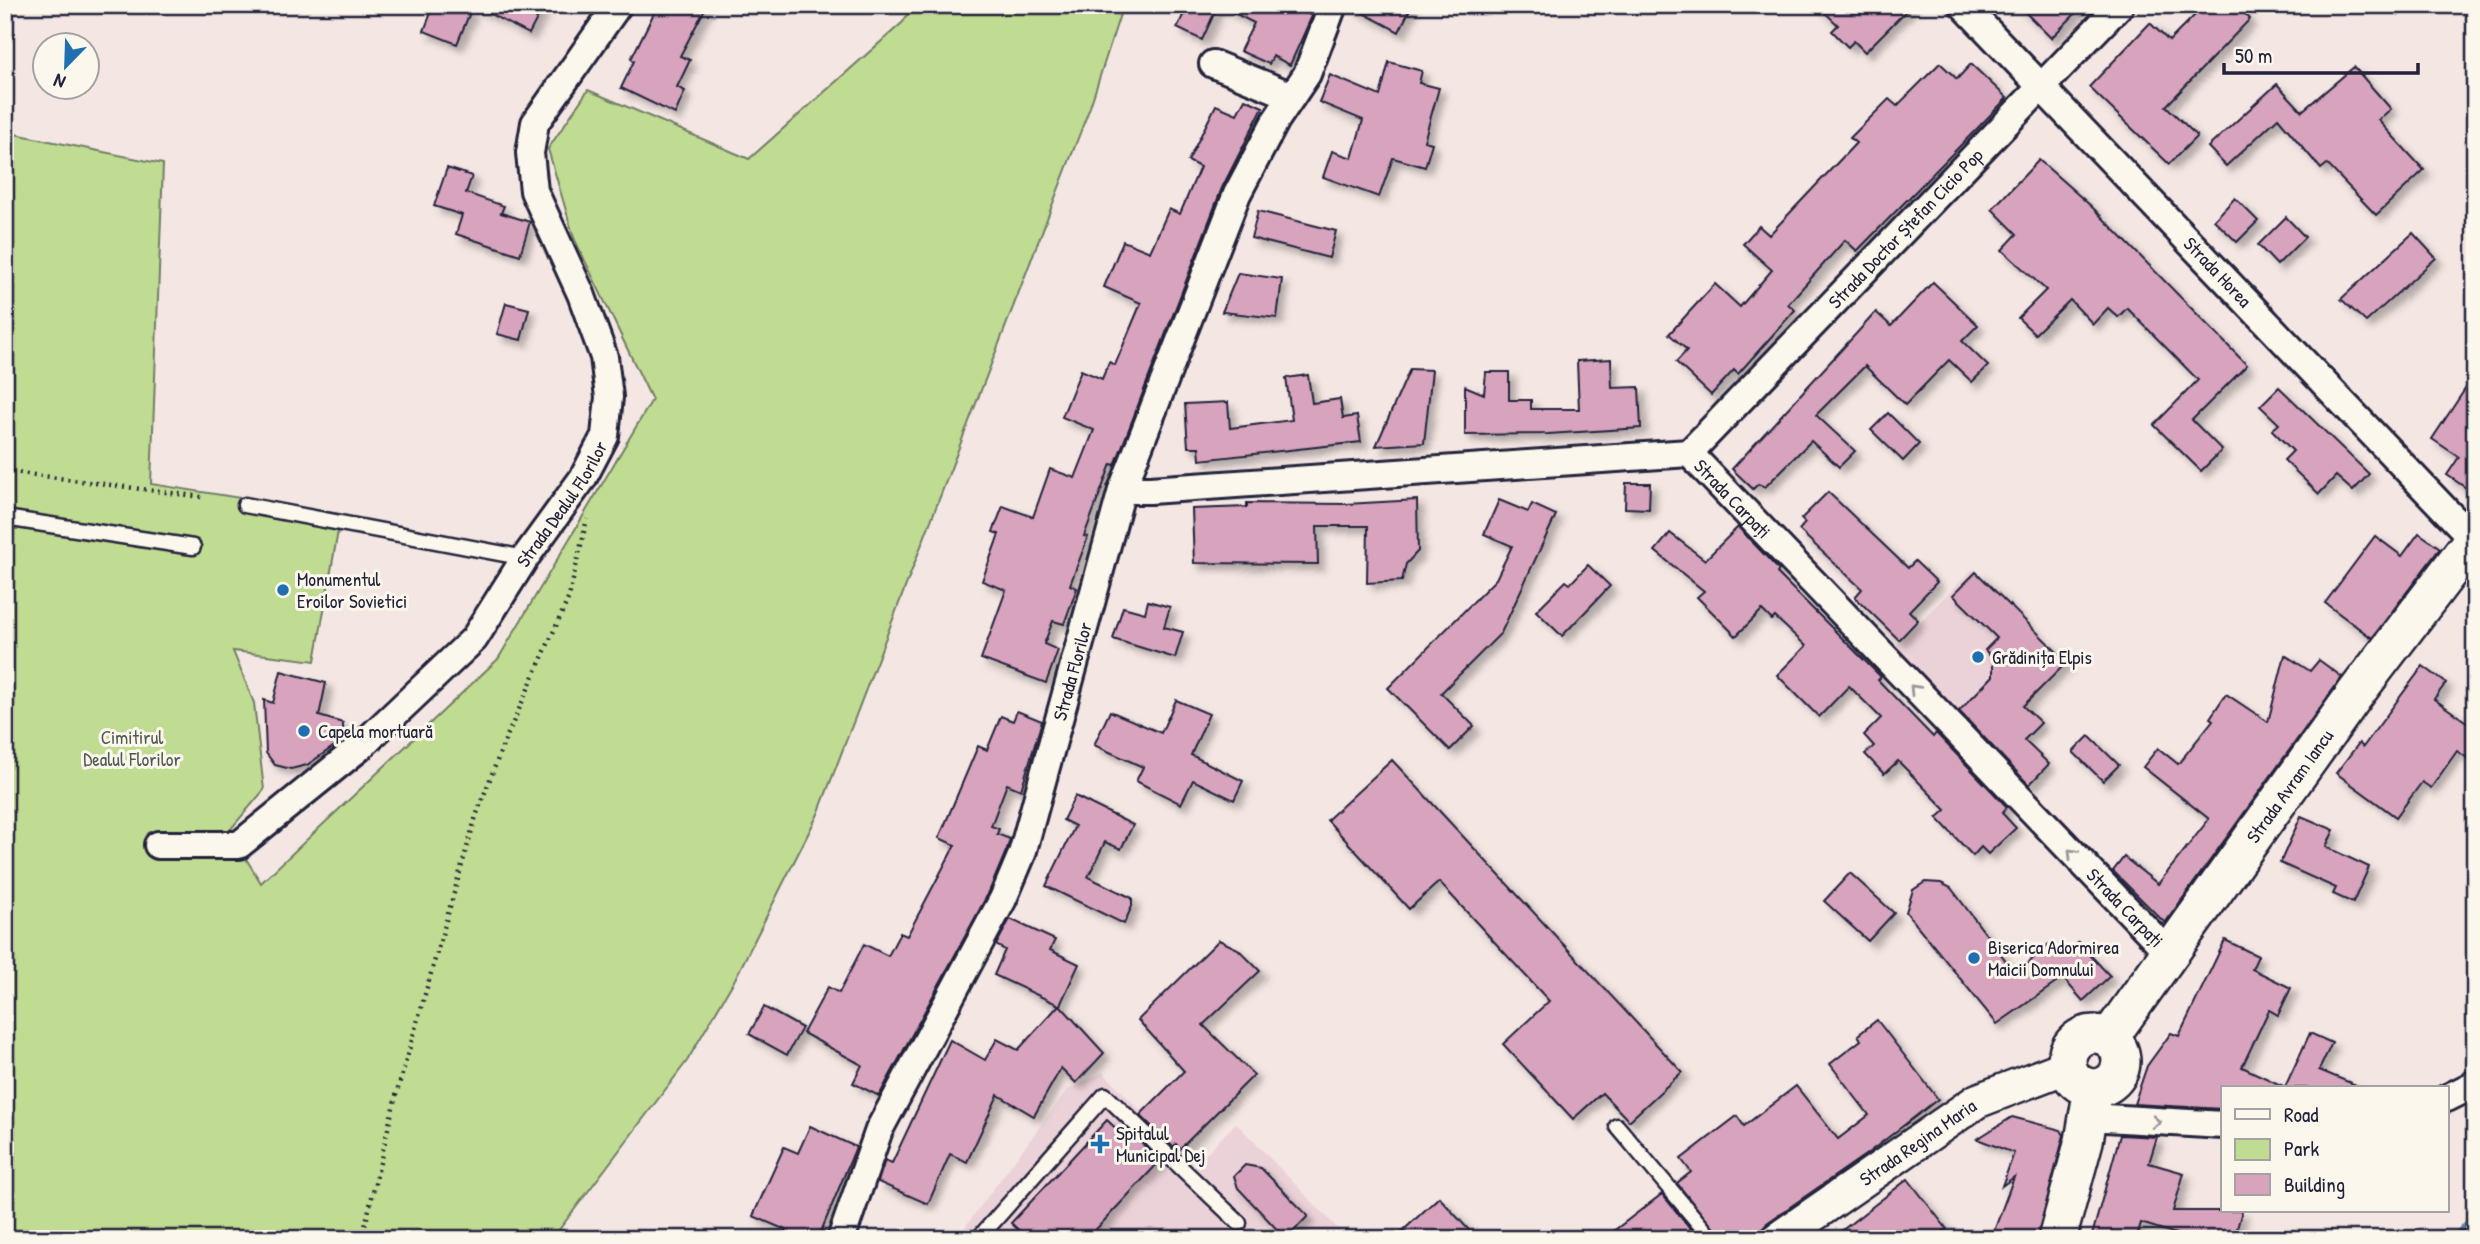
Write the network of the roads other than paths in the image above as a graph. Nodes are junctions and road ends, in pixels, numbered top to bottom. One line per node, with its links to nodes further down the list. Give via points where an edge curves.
1 (618, 5): 14 (street, Strada Dealul Florilor, via 535,123 530,153 534,191 581,294 599,345 609,397 605,436 583,478)
2 (1332, 5): 7 (street, Strada Florilor, via 1320,46)
3 (1964, 5): 6 (street, Strada Horea)
4 (2120, 5): 6 (street, Strada Doctor Ștefan Cicio Pop)
5 (1213, 64): 7 (street)
6 (2041, 86): 8 (street, Strada Doctor Ștefan Cicio Pop); 12 (street, Strada Horea)
7 (1292, 96): 9 (street, Strada Florilor, via 1237,194)
8 (1689, 453): 9 (street, Strada Carpați); 16 (street, Strada Carpați, one-way to 8)
9 (1122, 489): 23 (street, Strada Florilor, via 1022,854 1003,899 884,1119)
10 (245, 505): 14 (lane)
11 (5, 519): 13 (lane)
12 (2474, 538): 16 (main road, Strada Avram Iancu, via 2356,693)
13 (193, 547)
14 (525, 558): 15 (street, Strada Dealul Florilor, via 474,639 359,748 239,845)
15 (158, 845)
16 (2171, 955): 18 (main road, Strada Avram Iancu, via 2109,1038 2118,1049 2119,1070 2111,1082)
17 (2475, 1084): 19 (street)
18 (2083, 1090): 20 (street, one-way to 20); 26 (street, Strada Regina Maria, via 1977,1101); 27 (main road, via 2076,1176)
19 (2448, 1098)
20 (2221, 1124)
21 (1617, 1126): 25 (lane)
22 (1239, 1223): 24 (lane, via 1105,1095)
23 (841, 1239)
24 (978, 1239)
25 (1712, 1239)
26 (1778, 1239)
27 (2057, 1239)

